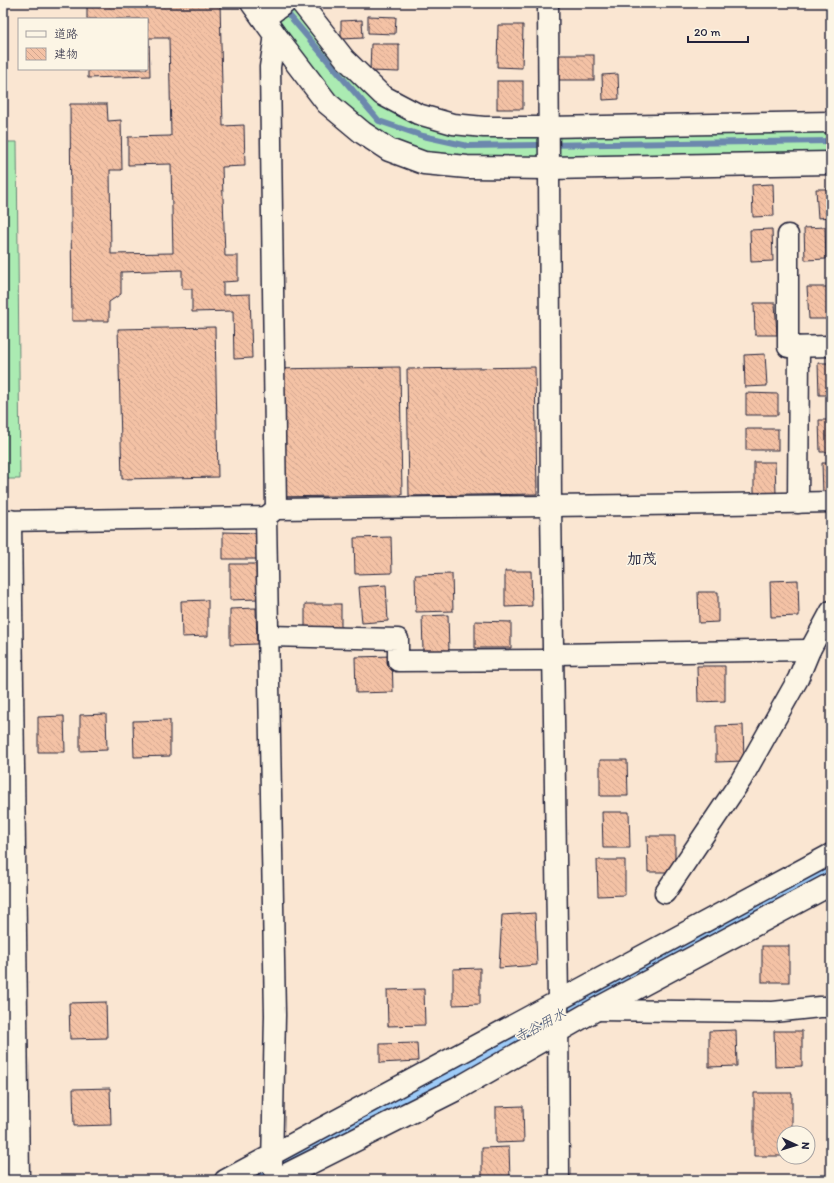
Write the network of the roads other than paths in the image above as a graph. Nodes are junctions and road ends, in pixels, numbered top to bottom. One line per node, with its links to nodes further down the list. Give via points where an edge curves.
1 (286, 3): 4 (street)
2 (301, 3): 6 (street, via 345,59 382,95 418,114 453,124 484,127)
3 (548, 3): 6 (street)
4 (264, 19): 8 (street, via 327,103 363,134 389,150 424,163 467,167); 15 (street, via 270,67)
5 (831, 122): 6 (street)
6 (548, 127): 8 (street)
7 (831, 163): 8 (street)
8 (548, 168): 14 (street)
9 (788, 235): 11 (street, via 788,347)
10 (831, 346): 11 (street)
11 (799, 347): 13 (street)
12 (831, 502): 13 (street)
13 (798, 503): 14 (street)
14 (551, 506): 15 (street); 20 (street)
15 (271, 513): 16 (street); 18 (street)
16 (6, 521): 28 (street)
17 (831, 610): 19 (street)
18 (268, 636): 20 (street, via 398,639 398,660); 29 (street, via 275,1015)
19 (810, 650): 20 (street); 23 (street, via 798,679 741,780)
20 (554, 657): 24 (street)
21 (831, 854): 24 (street)
22 (831, 884): 26 (street)
23 (665, 893)
24 (558, 1001): 27 (street); 29 (street)
25 (831, 1007): 26 (street, via 773,1012)
26 (595, 1010): 27 (street)
27 (558, 1031): 29 (street, via 457,1089); 32 (street)
28 (10, 1078): 30 (street)
29 (273, 1170): 31 (street)
30 (18, 1180)
31 (225, 1180)
32 (559, 1180)

